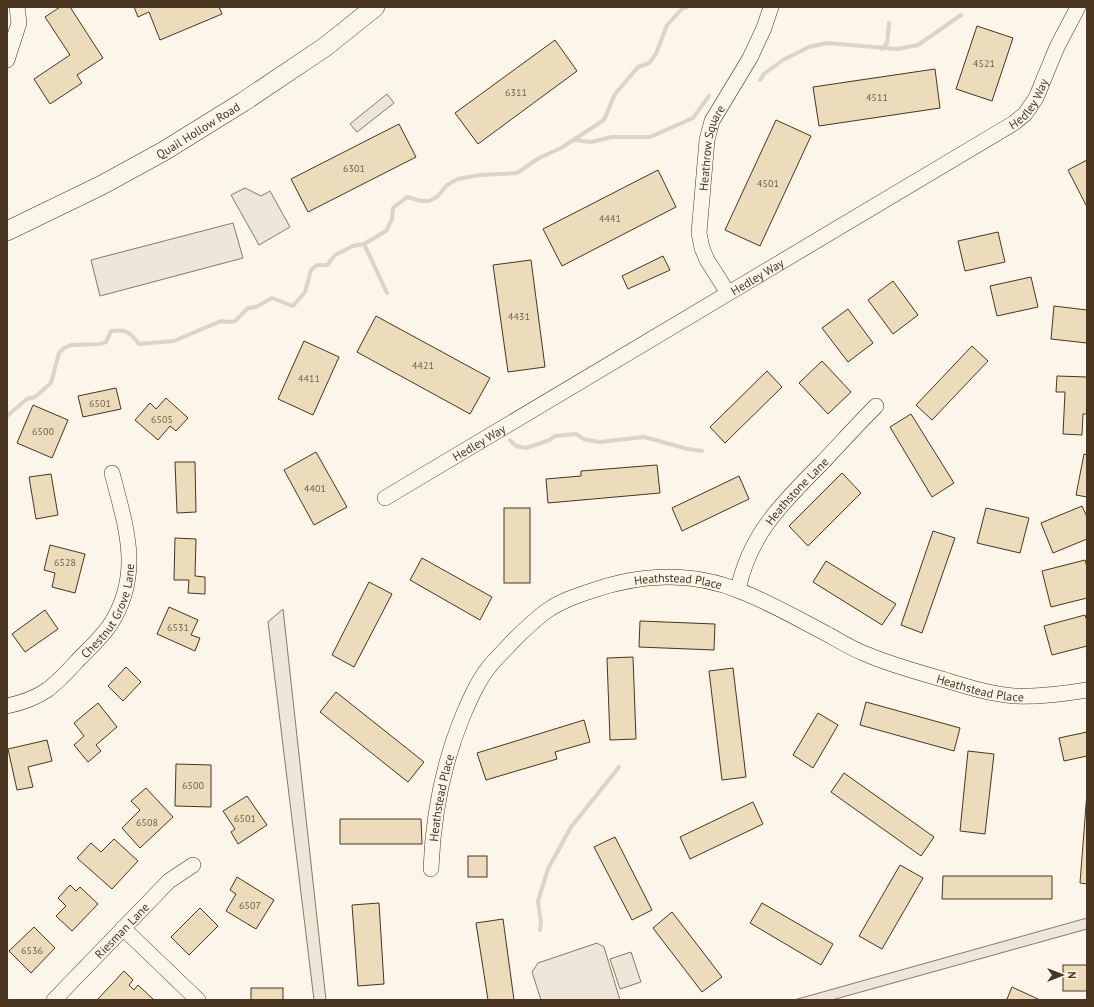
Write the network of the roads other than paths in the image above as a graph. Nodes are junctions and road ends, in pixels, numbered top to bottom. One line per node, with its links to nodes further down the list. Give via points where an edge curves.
1 (17, 7): 5 (street, via 19,23)
2 (375, 7): 6 (main road, Quail Hollow Road, via 325,47 171,147 102,185)
3 (771, 7): 7 (street, Heathrow Square, via 750,58 712,121 707,140 699,232 707,260)
4 (1078, 7): 7 (street, Hedley Way, via 1057,47 1036,98 1019,119)
5 (7, 60)
6 (7, 231)
7 (728, 293): 10 (street, Hedley Way)
8 (876, 406): 11 (street, Heathstone Lane, via 790,495 766,524 747,558)
9 (112, 473): 13 (street, Chestnut Grove Lane, via 130,552 127,585 120,606 110,626 57,683 36,697)
10 (385, 498)
11 (738, 590): 12 (street, Heathstead Place, via 866,654 963,686 1013,696 1044,696); 15 (street, Heathstead Place, via 694,578 642,578 570,598 536,619 489,667 468,703 456,732 436,806)
12 (1087, 690)
13 (7, 706)
14 (193, 865): 16 (street, Riesman Lane, via 169,881)
15 (431, 869)
16 (123, 928): 17 (street, Riesman Lane); 18 (street)
17 (54, 1000)
18 (198, 1000)

